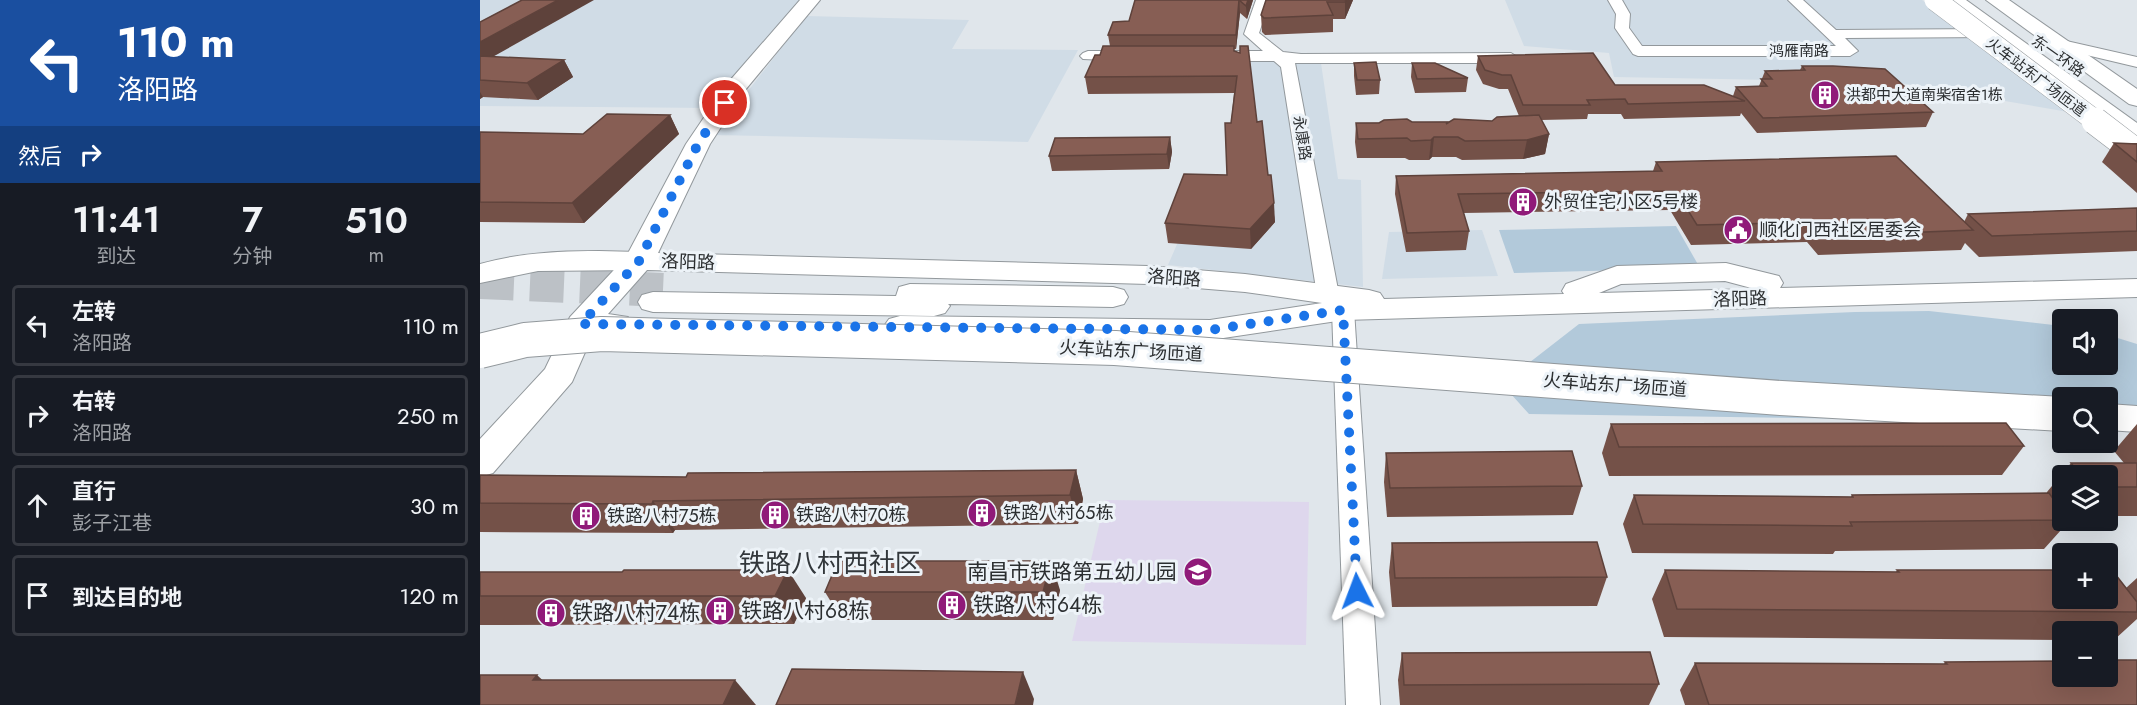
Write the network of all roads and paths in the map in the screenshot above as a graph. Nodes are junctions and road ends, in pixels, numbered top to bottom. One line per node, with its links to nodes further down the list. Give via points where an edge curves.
1 (810, 0): 24 (main road, via 737,85 698,144)
2 (1263, 0): 16 (street, 永康路, via 1251,33)
3 (1615, 0): 11 (street, 鸿雁南路, via 1623,14 1623,28 1638,51 1850,51)
4 (1795, 0): 11 (street)
5 (1935, 0): 23 (main road, 火车站东广场匝道, bridge)
6 (1947, 0): 10 (main road)
7 (1953, 0): 21 (main road, 东一环路)
8 (1979, 0): 12 (main road, 东一环路)
9 (1995, 0): 12 (main road)
10 (1991, 33): 11 (street, 鸿雁南路); 22 (main road)
11 (1832, 34)
12 (2051, 44): 18 (street); 19 (main road); 20 (main road, 东一环路)
13 (1088, 56): 14 (street)
14 (1138, 56)
15 (1196, 56): 16 (street)
16 (1277, 56): 17 (street); 29 (street, 永康路, via 1289,65)
17 (1532, 58)
18 (2137, 62)
19 (2137, 101)
20 (2137, 112)
21 (2137, 134)
22 (2137, 141)
23 (2137, 153)
24 (639, 261): 26 (main road, via 564,260); 29 (main road, 洛阳路, via 1148,275 1245,283); 30 (main road, 洛阳路)
25 (2137, 267): 29 (main road, 洛阳路)
26 (480, 274)
27 (2137, 288): 29 (main road, 洛阳路)
28 (658, 296): 29 (main road, 洛阳路)
29 (1347, 302): 30 (main road, 洛阳路, via 1210,330); 40 (street, 永康路)
30 (581, 324): 39 (main road, via 560,374)
31 (480, 351): 32 (main road, 火车站东广场匝道, bridge, via 556,336 602,334 1115,348)
32 (1781, 398): 33 (main road, 火车站东广场匝道, bridge); 36 (main road, 火车站东广场匝道, bridge)
33 (2052, 400)
34 (2118, 401): 35 (main road)
35 (2137, 401)
36 (2052, 413)
37 (2118, 417): 38 (main road)
38 (2137, 418)
39 (484, 453)
40 (1363, 705)

